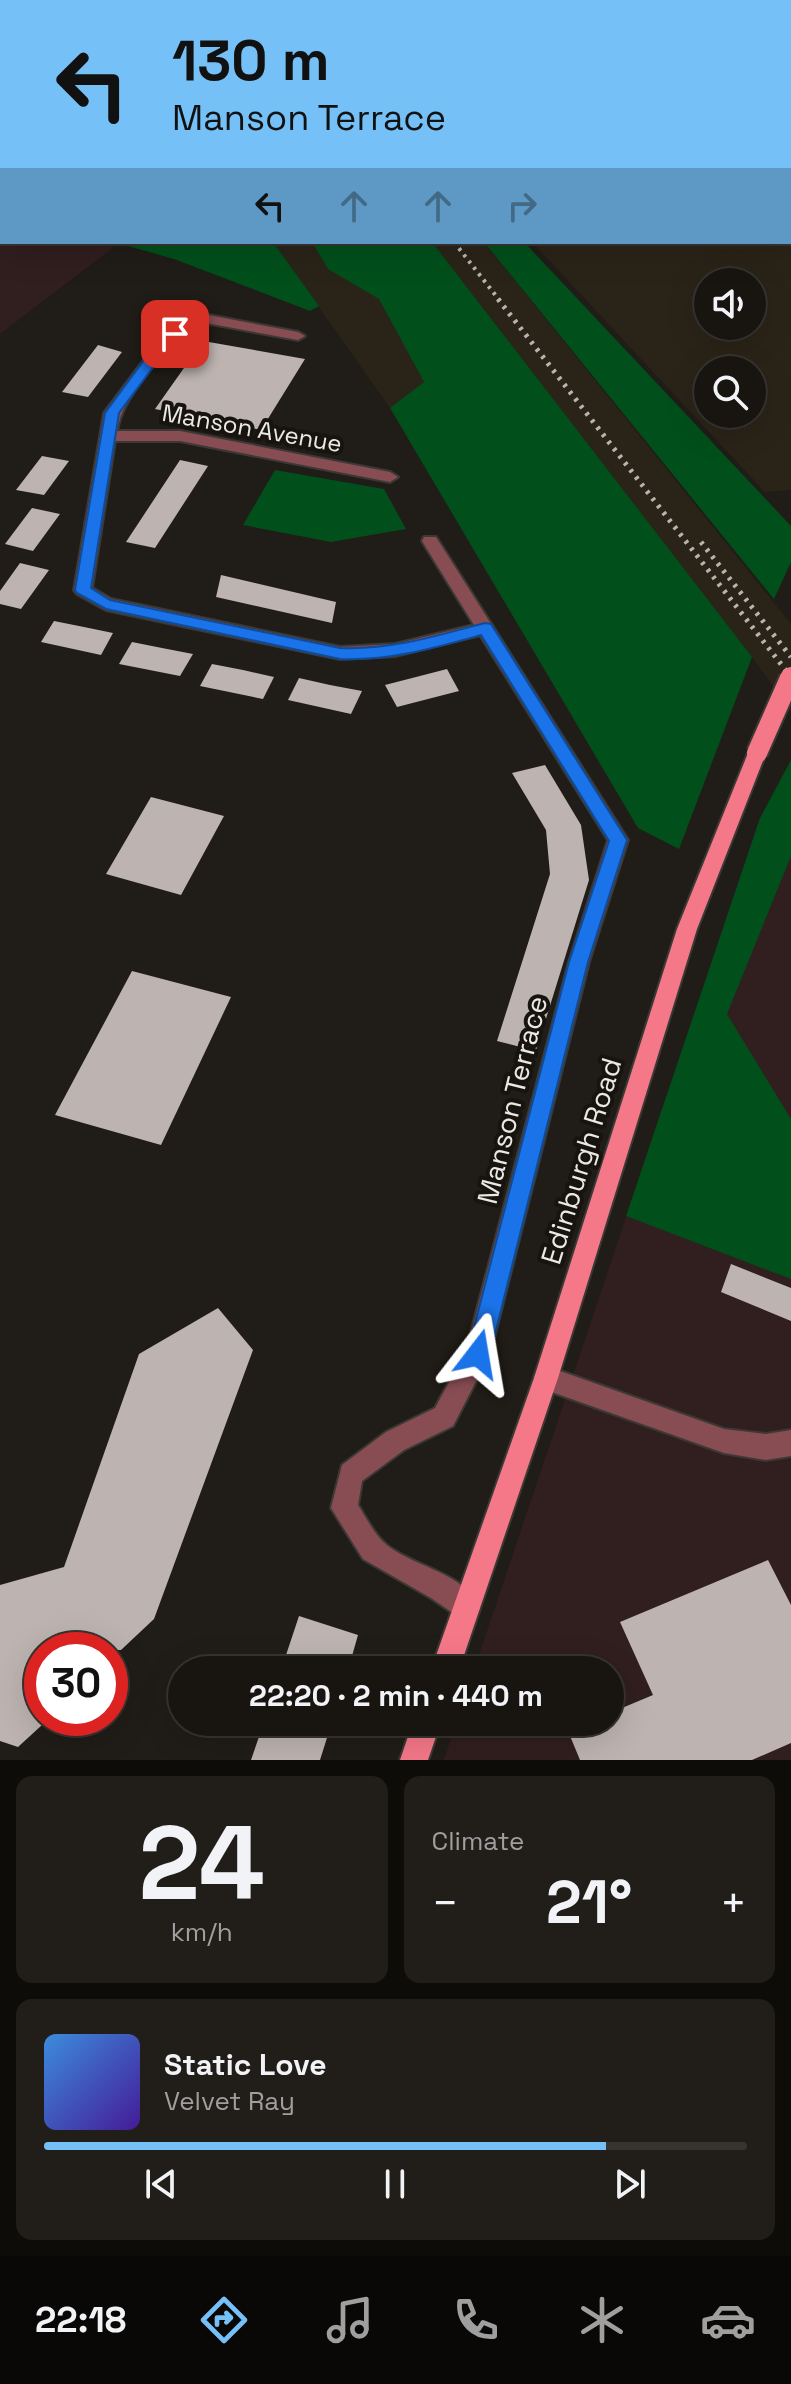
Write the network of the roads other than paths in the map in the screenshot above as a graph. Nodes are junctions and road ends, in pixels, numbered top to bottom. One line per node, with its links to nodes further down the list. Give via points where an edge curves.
1 (298, 336): 2 (street, via 192,316 112,413)
2 (107, 436): 3 (street, Manson Avenue, via 180,436); 5 (street, via 83,590 106,604 340,653 411,649)
3 (390, 477)
4 (430, 541): 5 (street, Manson Terrace)
5 (485, 628): 9 (street, Manson Terrace, via 618,840 579,962 478,1354 444,1417 395,1441 351,1474 344,1508 372,1550)
6 (791, 675): 7 (main road, Edinburgh Road, bridge, via 687,929)
7 (546, 1378): 8 (street, via 724,1441 766,1447); 9 (main road, Edinburgh Road)
8 (791, 1443)
9 (466, 1608): 10 (main road, Edinburgh Road)
10 (450, 1656)
11 (422, 1736): 12 (main road)
12 (414, 1760)

